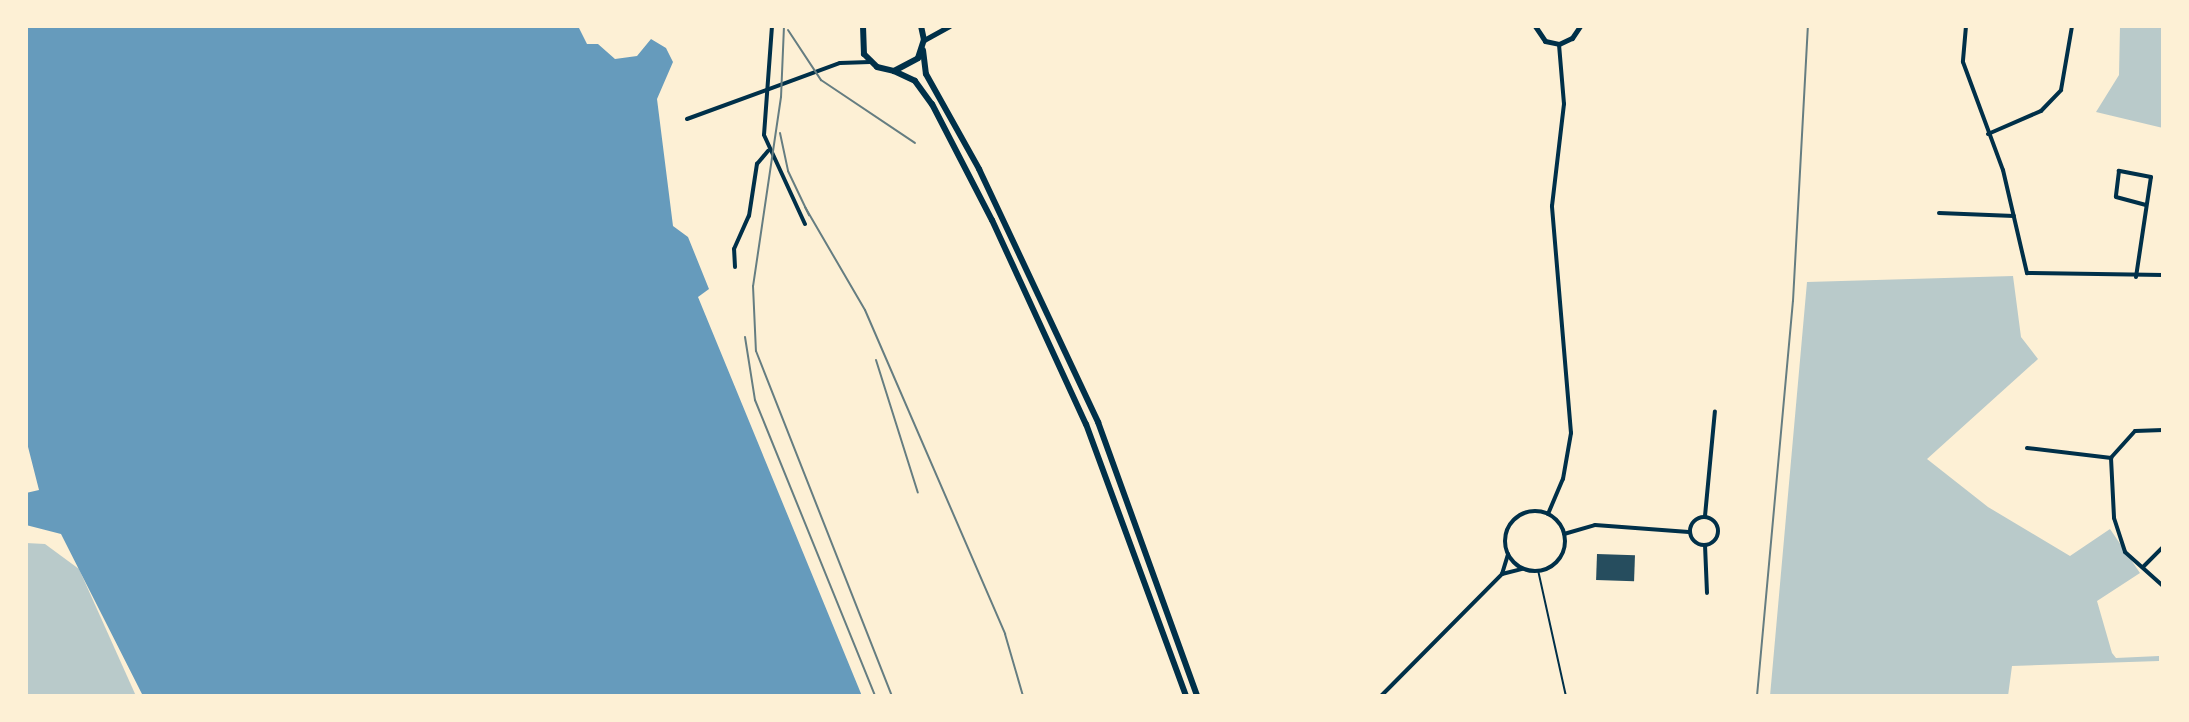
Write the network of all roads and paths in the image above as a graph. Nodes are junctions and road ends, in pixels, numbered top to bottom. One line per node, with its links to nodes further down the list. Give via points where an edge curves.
1 (772, 26): 14 (street)
2 (863, 26): 12 (main road, via 861,45)
3 (921, 26): 9 (main road)
4 (949, 26): 9 (street)
5 (1535, 26): 10 (street, via 1545,41)
6 (1580, 26): 10 (street)
7 (1966, 26): 16 (street, via 1963,62)
8 (2072, 26): 16 (street, via 2061,90 2041,111)
9 (924, 40): 11 (main road)
10 (1559, 44): 29 (street, via 1564,104 1552,206 1571,433 1563,479)
11 (923, 50): 13 (main road, via 912,65); 43 (main road, via 926,74 979,169 1098,422)
12 (870, 62): 13 (main road); 14 (street, via 840,63)
13 (894, 71): 42 (main road, via 913,79 932,104 992,220 1091,435)
14 (764, 92): 15 (street); 17 (street)
15 (687, 119)
16 (1988, 134): 20 (street)
17 (768, 151): 21 (street); 22 (street, via 757,164 749,216 734,249)
18 (2146, 205): 18 (street, via 2151,177 2119,171 2116,197); 24 (street)
19 (1939, 213): 20 (street)
20 (2014, 216): 24 (street, via 2027,273)
21 (805, 224)
22 (735, 267)
23 (2163, 275): 24 (street)
24 (2136, 277)
25 (1715, 411): 30 (street)
26 (2163, 430): 28 (street, via 2135,431)
27 (2027, 448): 28 (street)
28 (2111, 458): 36 (street, via 2114,518 2125,552)
29 (1548, 514): 32 (street); 35 (street, via 1530,511 1513,520 1505,536)
30 (1705, 516): 31 (street, via 1692,522); 33 (street, via 1715,521 1718,533)
31 (1689, 532): 32 (street, via 1595,525); 33 (street, via 1693,541)
32 (1564, 534): 38 (street, via 1556,562)
33 (1705, 545): 41 (street)
34 (2163, 547): 36 (street)
35 (1508, 554): 37 (street); 39 (street)
36 (2143, 567): 40 (street)
37 (1524, 569): 38 (street); 39 (street)
38 (1538, 570): 45 (lane)
39 (1502, 574): 44 (street)
40 (2163, 586)
41 (1707, 593)
42 (1186, 696)
43 (1197, 696)
44 (1381, 696)
45 (1566, 696)

